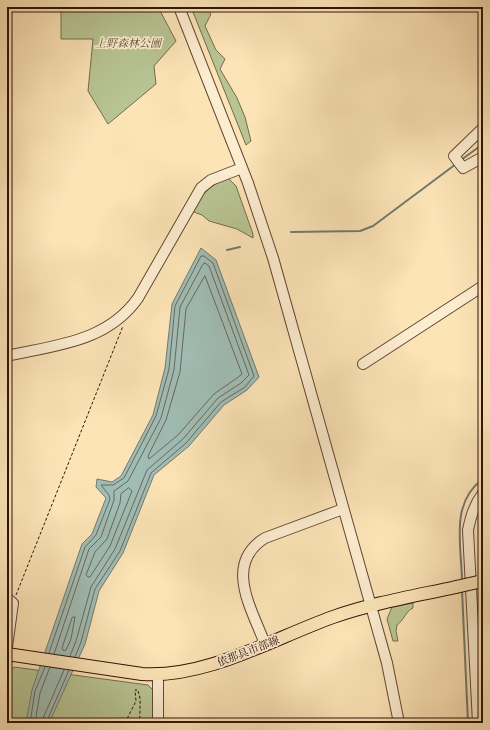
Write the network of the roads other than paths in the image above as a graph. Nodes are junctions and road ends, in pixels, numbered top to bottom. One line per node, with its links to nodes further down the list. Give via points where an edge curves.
1 (179, 7): 4 (street)
2 (483, 128): 3 (street, via 454,157 463,168)
3 (483, 157)
4 (242, 168): 6 (street, via 211,180 201,188 138,298 117,322 82,338); 9 (street, via 273,258)
5 (483, 286): 7 (street)
6 (7, 356)
7 (363, 364)
8 (483, 493): 18 (street, via 471,514 468,530)
9 (343, 509): 12 (street); 13 (street, via 265,538 254,545 248,553 242,567 242,580)
10 (481, 582): 12 (main road, 依那具市部線, bridge)
11 (10, 600): 14 (street)
12 (369, 605): 13 (main road, 依那具市部線); 17 (street, via 387,663)
13 (265, 644): 15 (main road, 依那具市部線, via 210,665)
14 (10, 652): 15 (main road, 依那具市部線)
15 (158, 675): 16 (street)
16 (158, 723)
17 (399, 723)
18 (478, 723)

